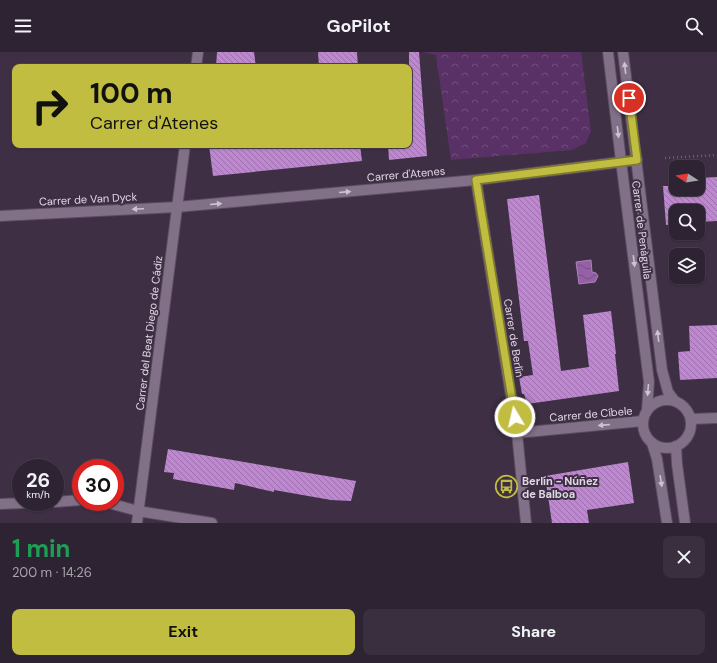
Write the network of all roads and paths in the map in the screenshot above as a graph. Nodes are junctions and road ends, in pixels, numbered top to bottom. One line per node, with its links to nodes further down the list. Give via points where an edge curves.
1 (198, 52): 4 (street)
2 (608, 52): 9 (street, Carrer de Penàguila, one-way to 9)
3 (623, 52): 8 (street, Carrer de Penàguila, one-way to 3)
4 (196, 64)
5 (186, 148): 11 (street, Carrer del Beat Diego de Cádiz)
6 (717, 155): 7 (path)
7 (665, 158)
8 (637, 160): 9 (street, Carrer d'Atenes); 13 (street, Carrer de Penàguila, one-way to 8, via 668,392 662,370)
9 (621, 161): 10 (street, Carrer d'Atenes); 14 (street, Carrer de Penàguila, one-way to 14, via 649,382)
10 (476, 180): 11 (street, Carrer d'Atenes, one-way to 10); 18 (street, Carrer de Berlín)
11 (177, 207): 12 (street, Carrer de Van Dyck, one-way to 12); 24 (street, Carrer del Beat Diego de Cádiz)
12 (0, 216)
13 (674, 400): 14 (street, via 664,399 654,403); 16 (street, via 686,409)
14 (647, 410): 17 (street)
15 (717, 418): 16 (street)
16 (691, 420): 20 (street, via 690,431 685,440)
17 (643, 421): 18 (street, Carrer de Cíbele, one-way to 18); 19 (street, via 644,432)
18 (517, 433): 27 (street, Carrer de Berlín)
19 (652, 443): 20 (street, via 665,448); 28 (street, one-way to 28)
20 (676, 446): 29 (street)
21 (0, 504): 22 (street)
22 (12, 504)
23 (124, 508): 24 (street)
24 (138, 512): 25 (street, Carrer del Beat Diego de Cádiz); 26 (street)
25 (137, 523)
26 (212, 523)
27 (526, 523)
28 (667, 523)
29 (685, 523)

